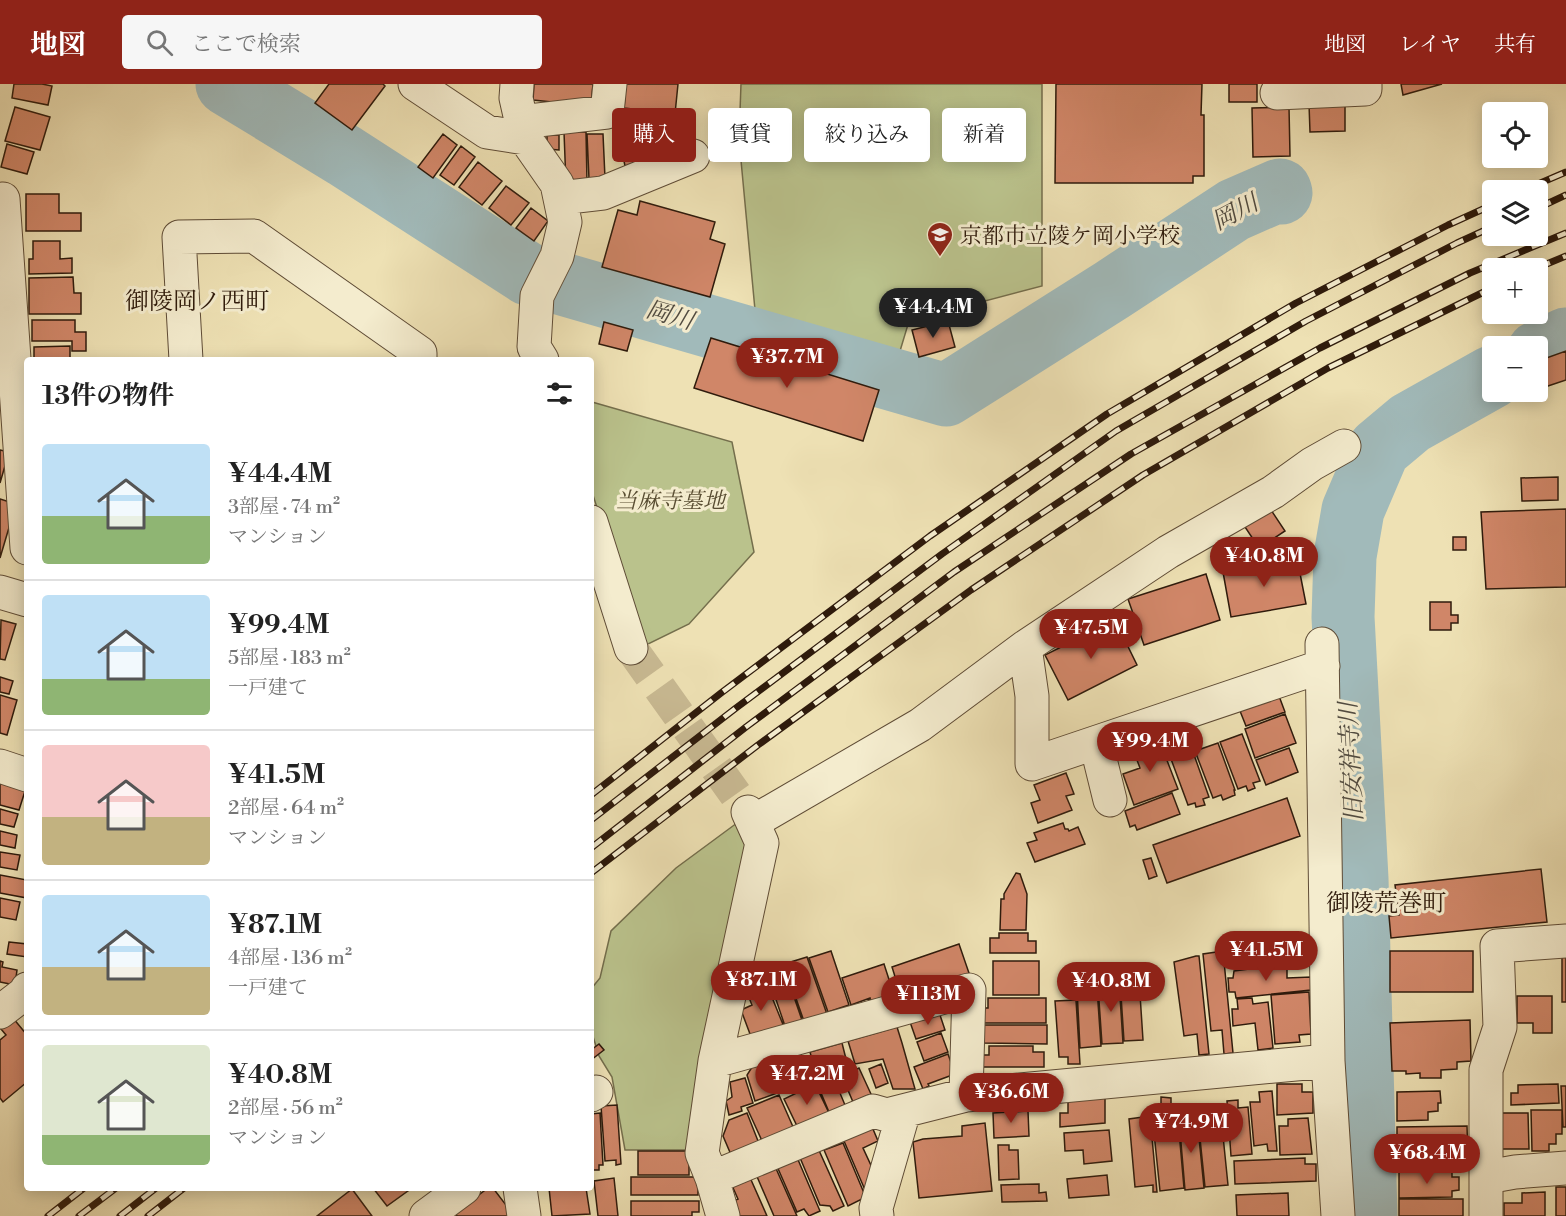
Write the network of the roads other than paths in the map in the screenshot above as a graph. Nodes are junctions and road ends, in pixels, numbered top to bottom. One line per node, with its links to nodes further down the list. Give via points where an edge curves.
1 (415, 84): 6 (street, via 487,132)
2 (517, 84): 6 (street)
3 (610, 84): 6 (street, via 607,112)
4 (1365, 84): 5 (street, via 1365,89)
5 (1277, 93)
6 (523, 130): 8 (street, via 557,184)
7 (678, 162): 8 (street, via 603,193)
8 (560, 198): 13 (street, via 565,222 557,256 537,296 534,347)
9 (3, 199): 10 (street)
10 (4, 268): 14 (street)
11 (186, 357): 12 (street, via 179,237 254,236)
12 (420, 357)
13 (540, 357)
14 (15, 418): 16 (street)
15 (1344, 446): 20 (street, via 1168,552)
16 (24, 516)
17 (596, 559): 21 (street)
18 (0, 592): 19 (street)
19 (24, 599)
20 (1024, 647): 22 (street, via 1032,696 1032,764); 29 (street, via 920,725 750,817 762,843)
21 (631, 648)
22 (1096, 742): 25 (street); 30 (street, via 1323,655)
23 (0, 766): 24 (street)
24 (24, 774)
25 (1110, 800)
26 (1566, 941): 34 (street, via 1497,945 1500,1027 1486,1070)
27 (24, 994): 28 (street)
28 (0, 1012)
29 (716, 1061): 31 (street, via 969,990); 35 (street, via 702,1153)
30 (1328, 1061): 31 (street); 42 (street)
31 (966, 1095): 32 (street)
32 (904, 1111): 35 (street, via 887,1115 873,1111); 41 (street)
33 (1566, 1168): 34 (street)
34 (1487, 1177): 43 (street)
35 (712, 1178): 40 (street)
36 (460, 1191): 38 (street)
37 (520, 1191): 39 (street)
38 (426, 1216)
39 (524, 1216)
40 (723, 1216)
41 (877, 1216)
42 (1338, 1216)
43 (1486, 1216)

